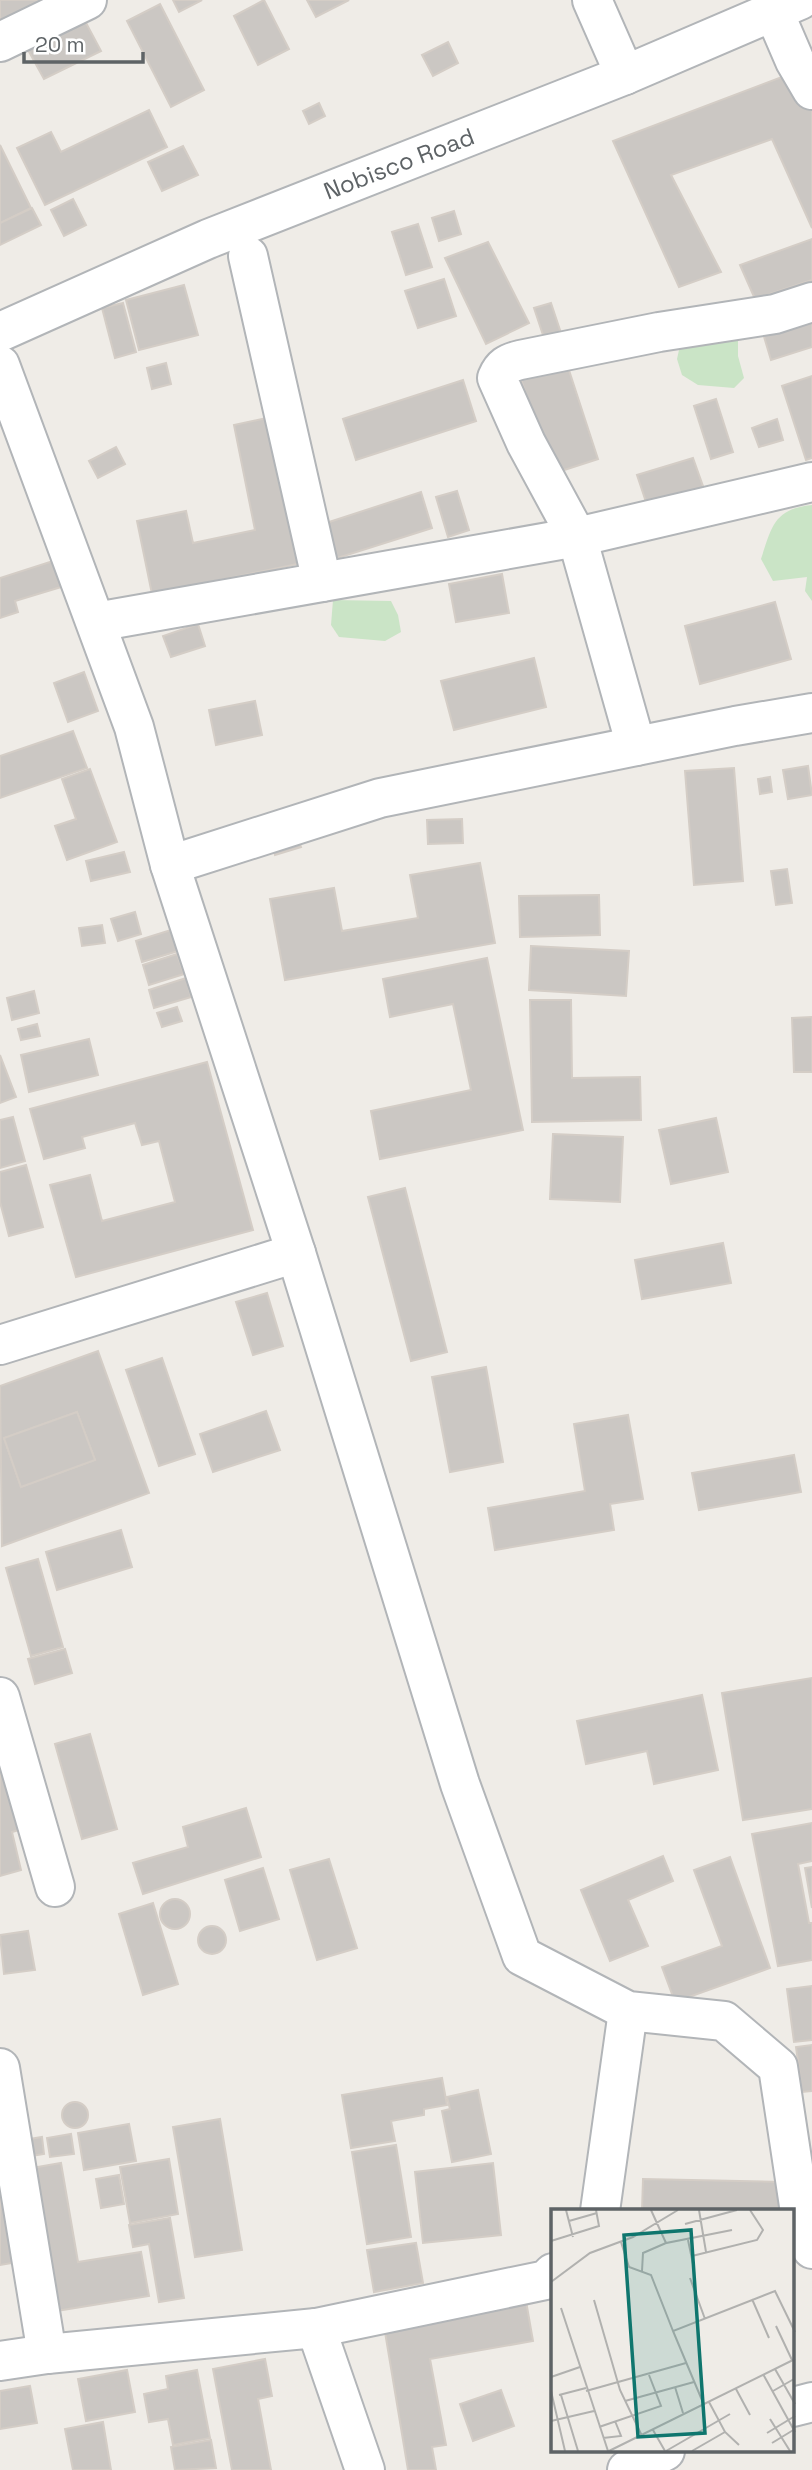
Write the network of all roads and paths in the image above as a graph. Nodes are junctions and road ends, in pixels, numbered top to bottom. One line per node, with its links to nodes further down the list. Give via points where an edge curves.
1 (87, 0): 4 (street)
2 (592, 0): 5 (street)
3 (786, 5): 5 (street, Nobisco Road); 6 (street, via 795,61)
4 (0, 42)
5 (625, 75): 9 (street, Nobisco Road, via 208,239)
6 (812, 90)
7 (248, 256): 13 (street)
8 (812, 302): 12 (street, via 775,314 520,360 501,369 497,378 526,443)
9 (0, 332)
10 (0, 365): 14 (street)
11 (812, 482): 12 (street)
12 (577, 537): 13 (street); 16 (street)
13 (323, 582): 14 (street)
14 (96, 622): 17 (street, via 134,727)
15 (812, 713): 16 (street)
16 (636, 746): 17 (street, via 380,798)
17 (170, 865): 18 (street)
18 (296, 1253): 19 (street); 22 (street, via 460,1784 522,1955)
19 (0, 1345)
20 (0, 1697): 21 (street)
21 (55, 1887)
22 (628, 2011): 25 (street); 26 (street, via 724,2021 778,2067 801,2219)
23 (0, 2068): 24 (street)
24 (7, 2151): 29 (street)
25 (600, 2209)
26 (812, 2249)
27 (551, 2275): 28 (street, via 546,2280)
28 (316, 2328): 29 (street); 34 (street)
29 (47, 2354): 30 (street)
30 (0, 2361)
31 (812, 2402): 32 (street)
32 (794, 2407)
33 (664, 2452): 35 (street)
34 (365, 2470)
35 (627, 2470)

